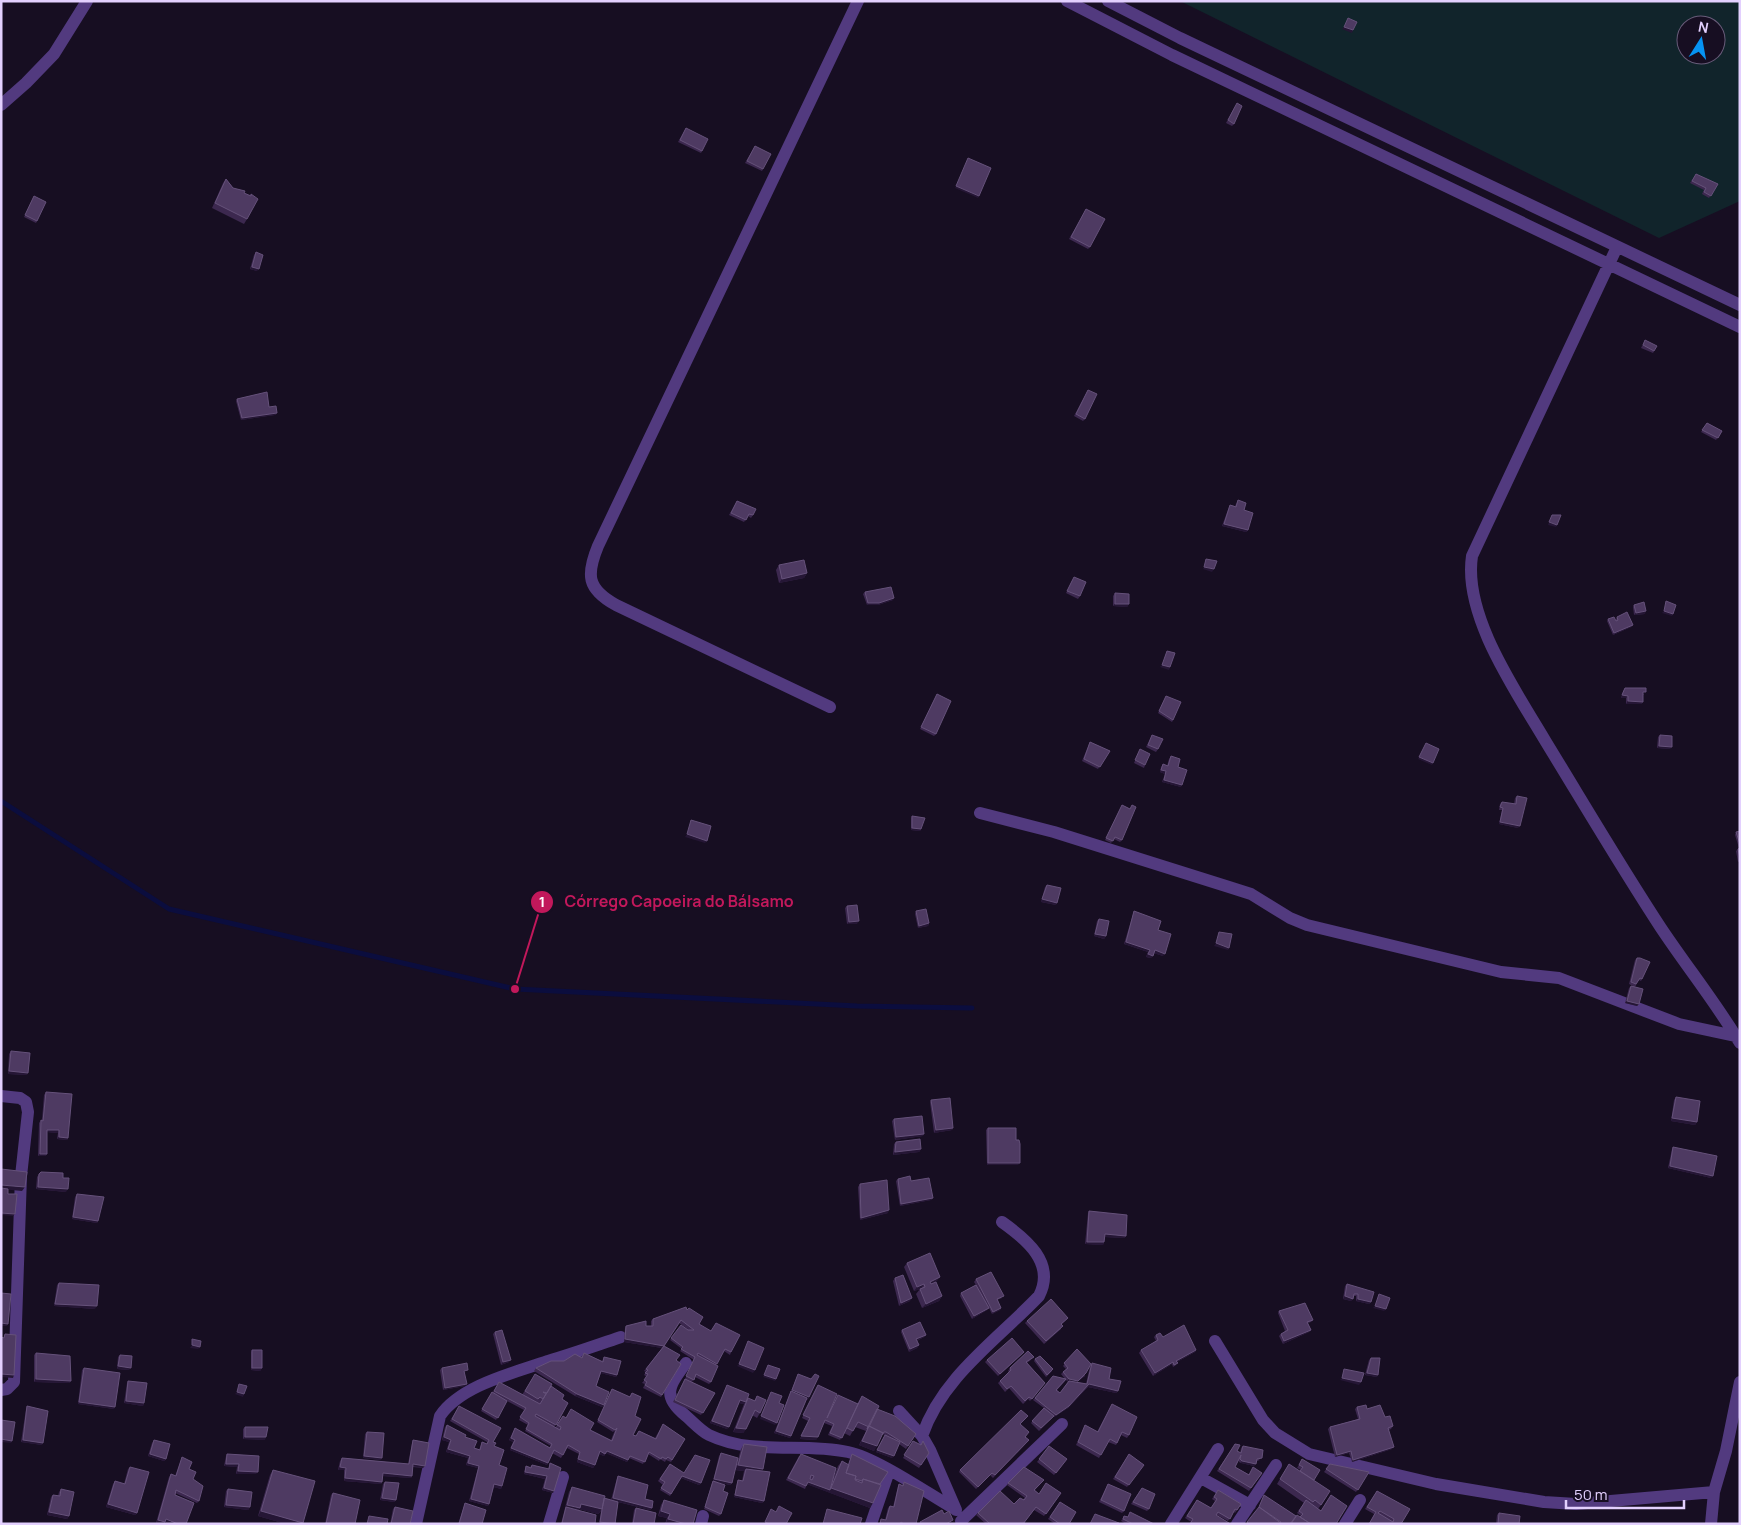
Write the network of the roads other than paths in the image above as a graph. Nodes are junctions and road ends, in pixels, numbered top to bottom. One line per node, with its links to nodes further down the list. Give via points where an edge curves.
1 (87, 1): 5 (street, via 54,54)
2 (858, 1): 10 (street, via 598,546 591,576 595,591 616,605)
3 (1066, 1): 7 (street)
4 (1108, 1): 6 (street)
5 (1, 105)
6 (1618, 247): 7 (street); 8 (street)
7 (1608, 264): 9 (street); 12 (street, via 1472,556 1471,585 1483,624 1521,700 1632,882)
8 (1740, 305)
9 (1740, 327)
10 (830, 707)
11 (980, 813): 12 (street, via 1054,832 1236,889 1307,924 1501,972 1559,978 1679,1024)
12 (1738, 1040)
13 (1, 1096): 19 (street, via 20,1098 26,1102 28,1112 21,1176 14,1382)
14 (1002, 1222): 22 (street, via 1036,1251 1044,1274 1042,1290 1034,1302 950,1385)
15 (621, 1336): 34 (street, via 506,1374 446,1407 440,1416)
16 (1215, 1341): 28 (street, via 1263,1420 1274,1433 1309,1454 1436,1484 1544,1502 1576,1504)
17 (686, 1363): 25 (street, via 670,1389 670,1399 707,1434 727,1442 769,1448 848,1452)
18 (1740, 1382): 28 (street)
19 (1, 1390)
20 (899, 1411): 22 (street)
21 (1062, 1424): 32 (street)
22 (922, 1436): 31 (street)
23 (1218, 1449): 27 (street)
24 (1276, 1465): 30 (street)
25 (889, 1472): 31 (street); 36 (street)
26 (563, 1477): 35 (street)
27 (1201, 1478): 30 (street); 33 (street)
28 (1714, 1492): 39 (street)
29 (1360, 1500): 38 (street)
30 (1250, 1504): 37 (street)
31 (955, 1508): 32 (street)
32 (961, 1522)
33 (1173, 1523)
34 (416, 1524)
35 (550, 1524)
36 (870, 1524)
37 (1237, 1524)
38 (1345, 1524)
39 (1711, 1524)

